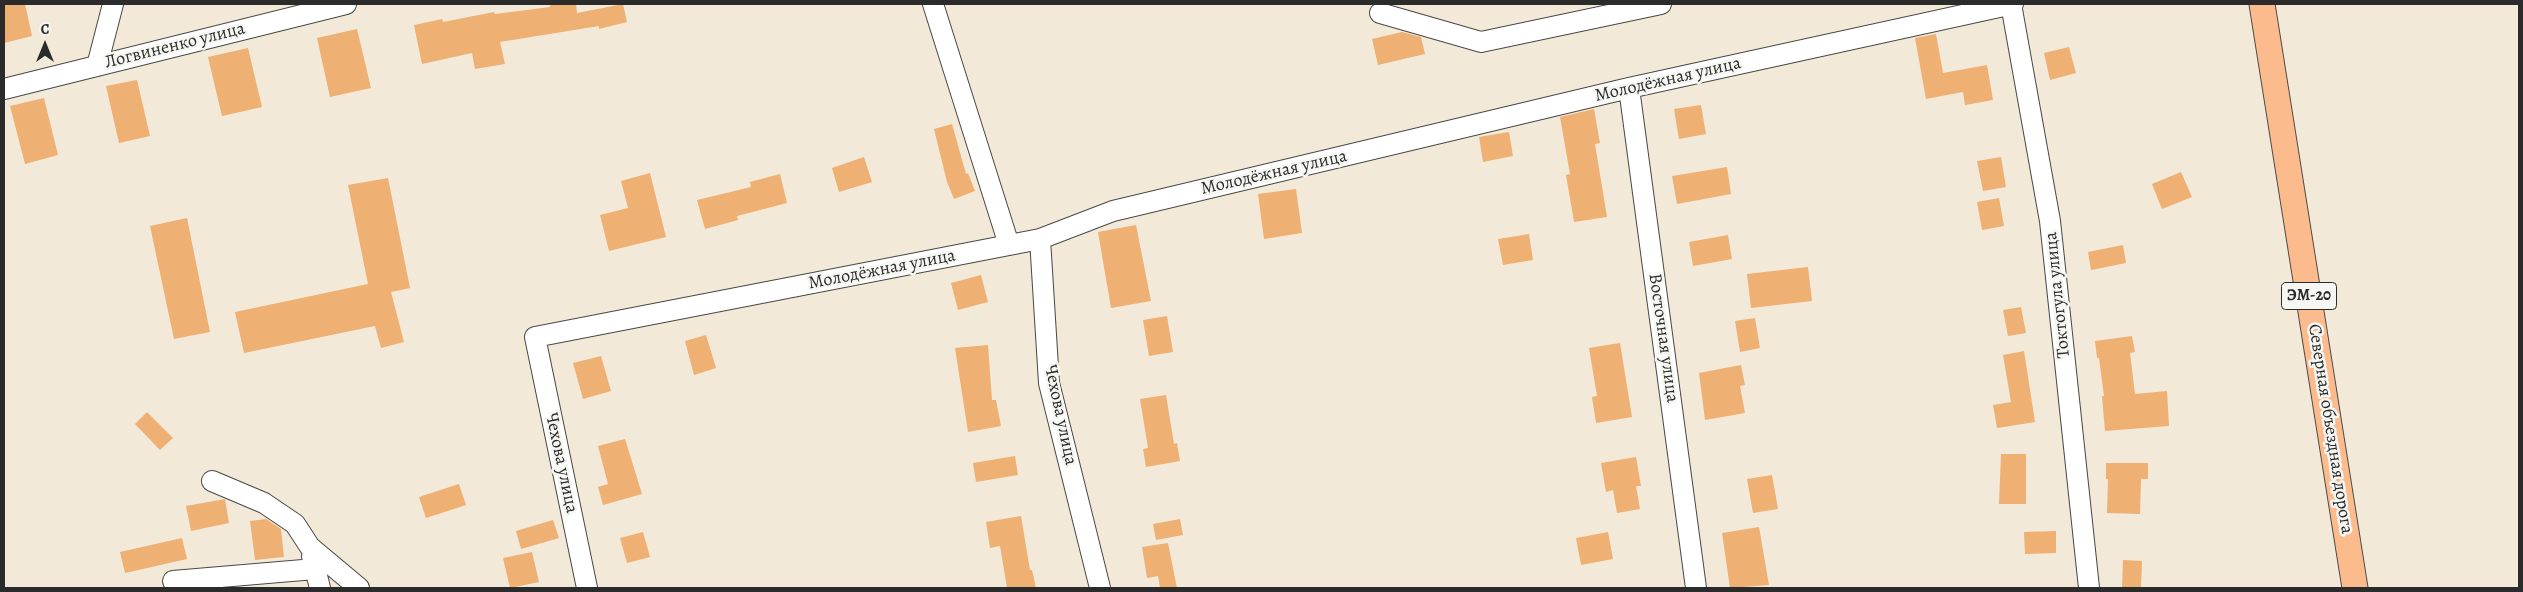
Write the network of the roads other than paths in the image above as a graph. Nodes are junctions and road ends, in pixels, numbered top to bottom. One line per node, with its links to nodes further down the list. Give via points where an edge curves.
1 (113, 4): 8 (street)
2 (346, 4): 8 (street, Логвиненко улица)
3 (932, 4): 12 (street)
4 (1661, 4): 7 (street, via 1481,42)
5 (2012, 4): 9 (street, Молодёжная улица); 22 (street, Токтогула улица, via 2050,221)
6 (2262, 4): 23 (main road, Северная объездная дорога / ЭМ-20)
7 (1380, 13)
8 (97, 66): 10 (street, Логвиненко улица)
9 (1629, 88): 11 (street, Молодёжная улица, via 1113,212); 21 (street, Восточная улица)
10 (4, 89)
11 (1040, 239): 12 (street, Молодёжная улица); 20 (street, Чехова улица, via 1050,383)
12 (1009, 245): 13 (street, Молодёжная улица)
13 (535, 337): 19 (street, Чехова улица)
14 (212, 481): 15 (street, via 264,504 295,524)
15 (310, 547): 16 (street); 18 (street)
16 (318, 579): 17 (street)
17 (173, 581)
18 (359, 588)
19 (587, 588)
20 (1100, 588)
21 (1696, 588)
22 (2089, 588)
23 (2355, 588)

